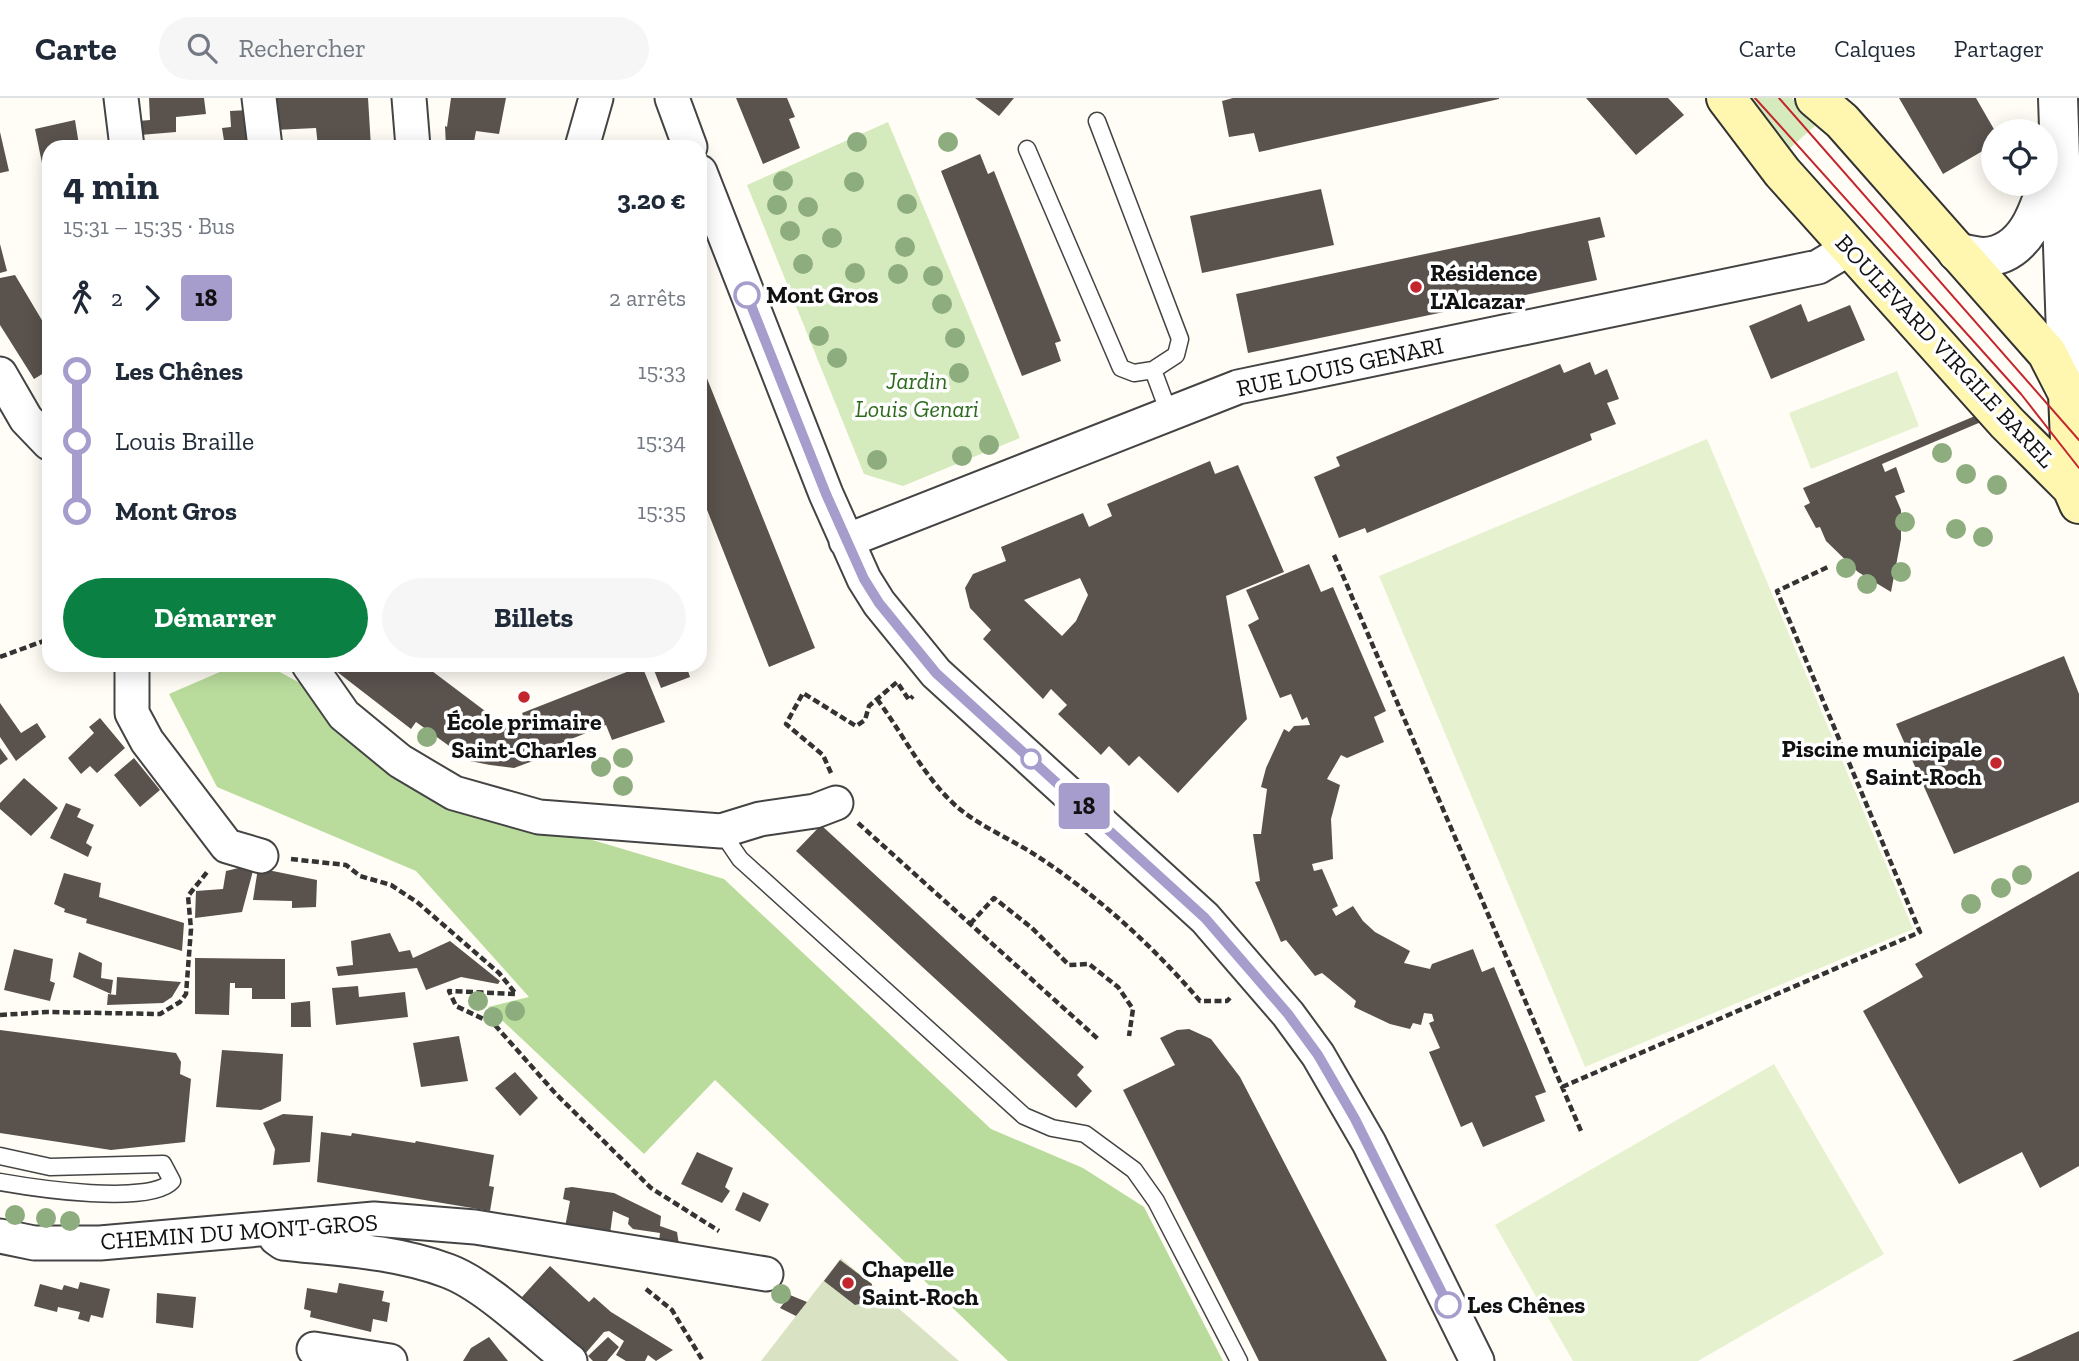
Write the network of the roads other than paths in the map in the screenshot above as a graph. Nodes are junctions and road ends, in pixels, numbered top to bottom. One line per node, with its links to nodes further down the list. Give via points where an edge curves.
1 (121, 98): 10 (street)
2 (259, 98): 11 (street)
3 (409, 98): 12 (street)
4 (596, 98): 13 (street)
5 (672, 98): 14 (street)
6 (1726, 98): 18 (main road, BOULEVARD VIRGILE BAREL, via 1782,172)
7 (1815, 98): 19 (main road, BOULEVARD VIRGILE BAREL, via 1842,121)
8 (2058, 98): 15 (street)
9 (1097, 121): 20 (lane, via 1180,339 1176,355)
10 (127, 140)
11 (264, 140)
12 (412, 140)
13 (584, 140)
14 (687, 140)
15 (2059, 146): 19 (street, via 2036,222 2020,239 1985,257); 22 (street)
16 (1027, 149): 20 (lane, via 1121,368 1134,373)
17 (707, 190): 26 (street)
18 (1850, 248): 23 (street, RUE LOUIS GENARI, via 1818,267 1238,387); 25 (main road, BOULEVARD VIRGILE BAREL)
19 (1956, 252): 22 (main road, BOULEVARD VIRGILE BAREL, via 2047,353)
20 (1153, 370): 23 (lane)
21 (0, 374): 24 (street, via 26,419)
22 (2068, 394): 25 (main road, BOULEVARD VIRGILE BAREL)
23 (1169, 413): 26 (street, RUE LOUIS GENARI)
24 (42, 436)
25 (2076, 496)
26 (846, 541): 41 (street, via 879,603 936,673 1205,918 1318,1055)
27 (132, 672): 31 (street, via 132,713 139,728 227,846)
28 (314, 672): 30 (street, via 344,715 400,761 454,793 539,817)
29 (836, 803): 30 (street)
30 (721, 831): 40 (lane, via 740,859 1024,1116 1052,1128 1085,1134 1134,1170 1156,1201)
31 (261, 856)
32 (0, 1156): 33 (lane, via 50,1167 163,1164 172,1181 150,1192 64,1193)
33 (0, 1182)
34 (262, 1228): 35 (street, CHEMIN DU MONT-GROS, via 100,1243 34,1243); 36 (street, CHEMIN DU MONT-GROS, via 374,1219 475,1227); 39 (street, via 283,1243 397,1256 450,1272)
35 (0, 1236)
36 (766, 1274)
37 (314, 1349): 38 (street)
38 (390, 1361)
39 (569, 1361)
40 (1239, 1361)
41 (1477, 1361)

